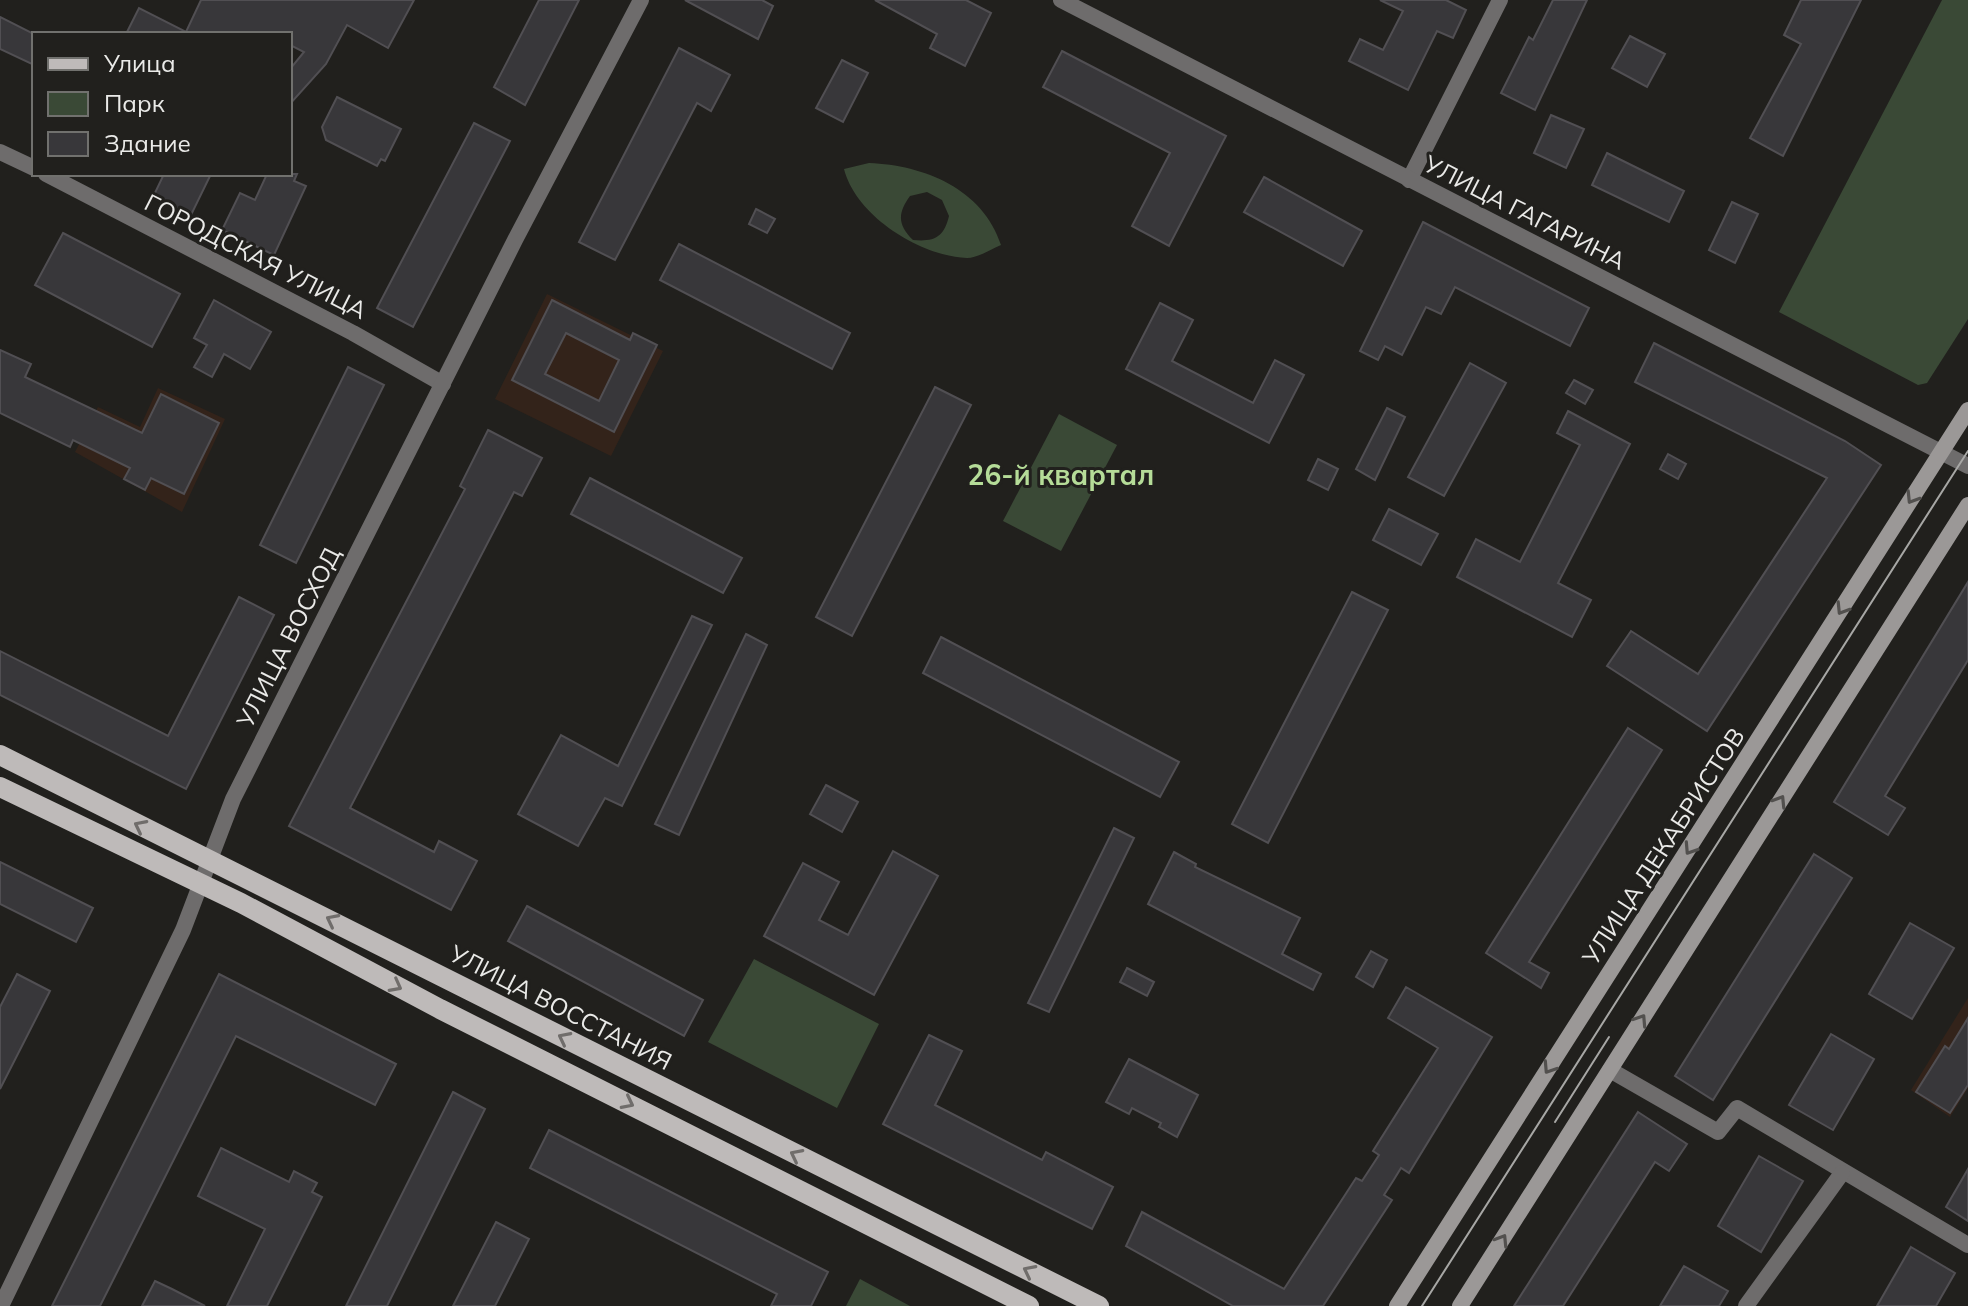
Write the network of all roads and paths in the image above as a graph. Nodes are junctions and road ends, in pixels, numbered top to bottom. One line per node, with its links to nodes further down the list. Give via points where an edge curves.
1 (641, 0): 8 (street, УЛИЦА ВОСХОД)
2 (1500, 0): 7 (street)
3 (1068, 1): 7 (street, УЛИЦА ГАГАРИНА)
4 (0, 152): 5 (street)
5 (32, 167)
6 (50, 176): 8 (street, ГОРОДСКАЯ УЛИЦА)
7 (1409, 180): 10 (street, УЛИЦА ГАГАРИНА)
8 (443, 384): 15 (street, УЛИЦА ВОСХОД, via 233,799)
9 (1968, 410): 10 (main road, УЛИЦА ДЕКАБРИСТОВ)
10 (1941, 452): 11 (street, УЛИЦА ГАГАРИНА); 23 (main road, УЛИЦА ДЕКАБРИСТОВ, one-way to 23)
11 (1968, 466)
12 (1968, 505): 17 (main road, one-way to 12)
13 (0, 755): 15 (main road, УЛИЦА ВОССТАНИЯ, one-way to 13)
14 (0, 787): 16 (main road)
15 (211, 859): 16 (street, УЛИЦА ВОСХОД); 22 (main road, УЛИЦА ВОССТАНИЯ, one-way to 15)
16 (202, 886): 20 (street, УЛИЦА ВОСХОД); 21 (main road, one-way to 21)
17 (1610, 1070): 18 (street, via 1718,1132 1737,1108); 24 (main road, one-way to 17)
18 (1842, 1173): 19 (street); 25 (street)
19 (1968, 1245)
20 (1, 1306)
21 (1029, 1306)
22 (1099, 1306)
23 (1397, 1306)
24 (1460, 1306)
25 (1746, 1306)

